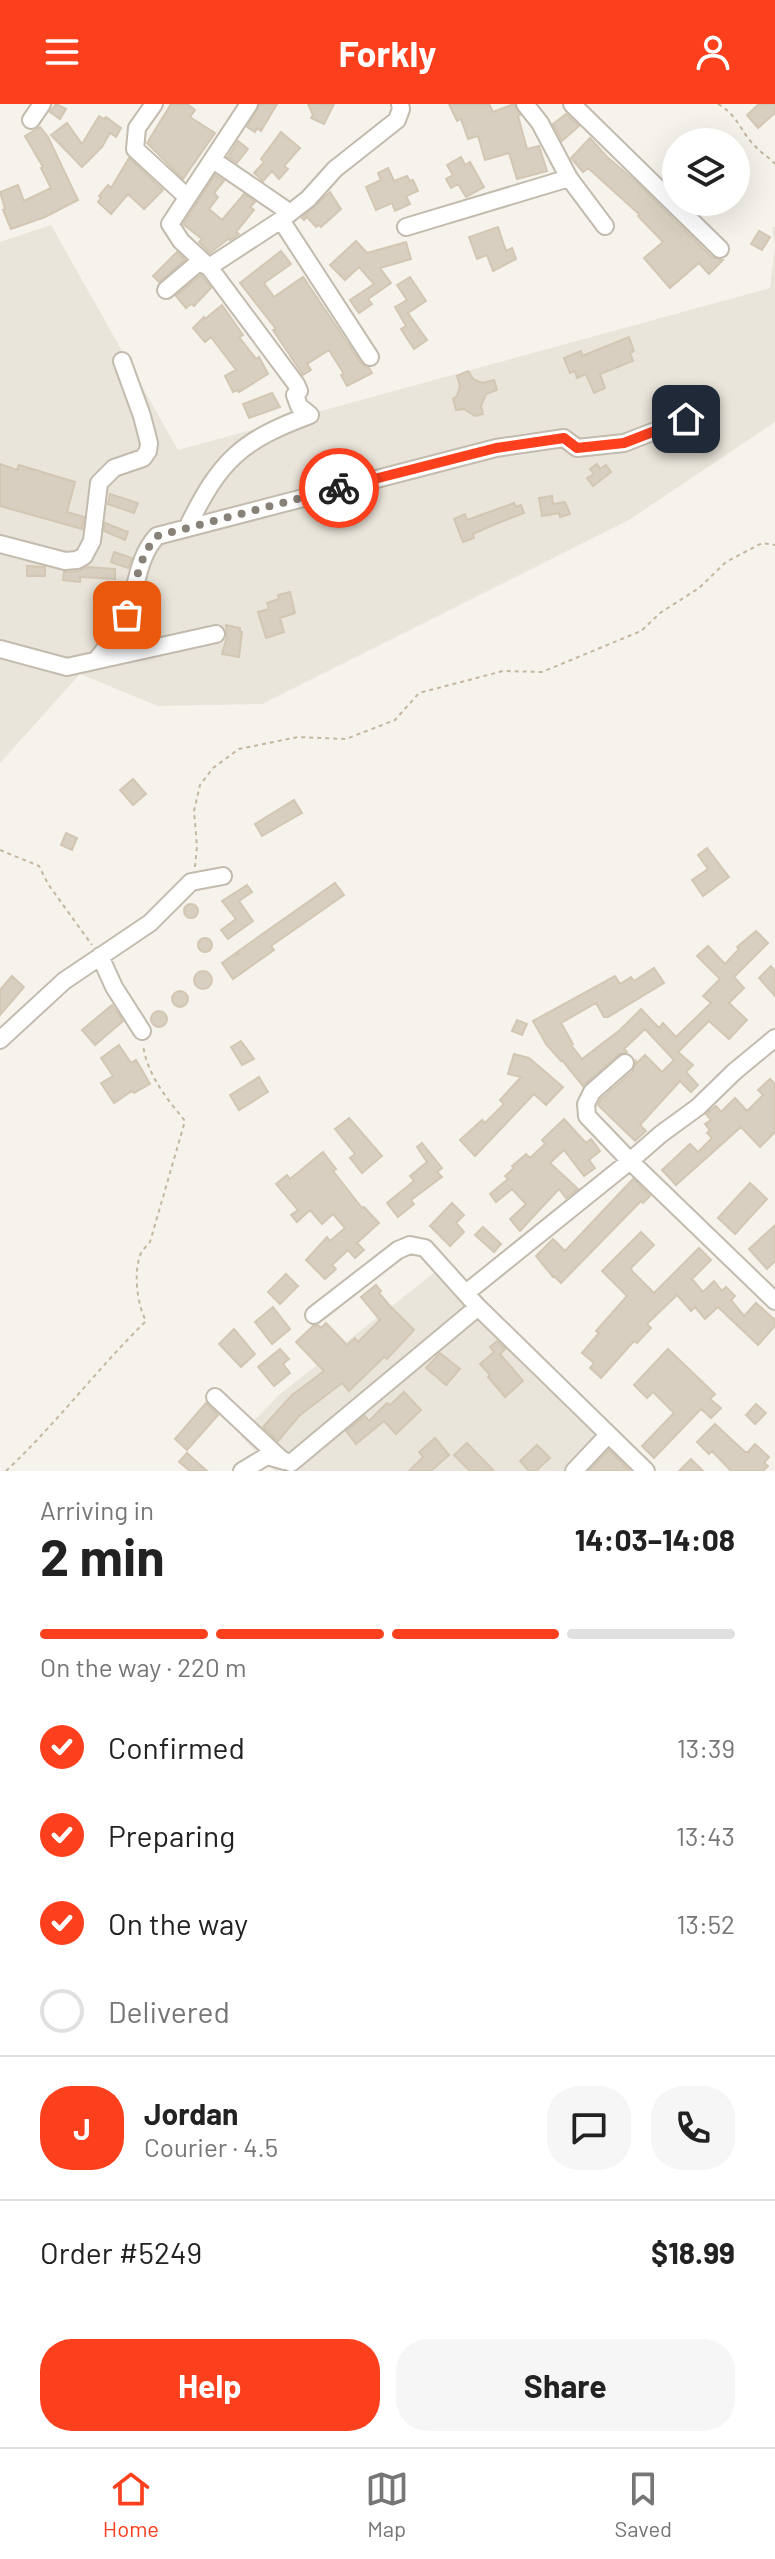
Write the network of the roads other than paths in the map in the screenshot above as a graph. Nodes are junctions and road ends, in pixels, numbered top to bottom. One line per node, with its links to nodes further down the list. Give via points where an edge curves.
1 (42, 104): 7 (street)
2 (154, 104): 10 (street, via 137,128 135,149)
3 (249, 104): 8 (street)
4 (400, 104): 11 (street, via 397,120)
5 (525, 104): 9 (street)
6 (572, 104): 14 (street)
7 (31, 120)
8 (213, 160): 10 (street); 11 (street)
9 (569, 178): 12 (street); 13 (street)
10 (186, 196): 15 (street, via 170,226)
11 (285, 216): 15 (street); 17 (street)
12 (605, 226)
13 (406, 227)
14 (720, 249)
15 (209, 267): 16 (street, via 199,262); 20 (street, via 296,384 299,406 310,415 272,429 237,453)
16 (166, 290)
17 (370, 357)
18 (122, 361): 21 (street, via 148,451 143,458 114,468 99,483 92,541 84,556 65,561)
19 (686, 419): 20 (street, via 624,443 577,448 564,438 496,448)
20 (188, 526): 24 (street, via 157,536 150,544 127,615)
21 (0, 544)
22 (216, 634): 24 (street)
23 (0, 649): 24 (street, via 67,667)
24 (97, 659)
25 (223, 876): 26 (street, via 191,882 141,931)
26 (100, 956): 27 (street); 29 (street, via 64,981)
27 (142, 1031)
28 (775, 1038): 31 (street)
29 (0, 1040)
30 (625, 1063): 31 (street, via 592,1092 586,1111)
31 (630, 1161): 32 (street); 33 (street)
32 (466, 1293): 34 (street); 35 (street, via 425,1248 410,1245)
33 (775, 1301)
34 (478, 1307): 37 (street); 38 (street)
35 (314, 1315)
36 (215, 1397): 38 (street)
37 (608, 1435): 40 (street); 41 (street)
38 (290, 1464): 39 (street, via 267,1456)
39 (242, 1471)
40 (574, 1471)
41 (646, 1471)

